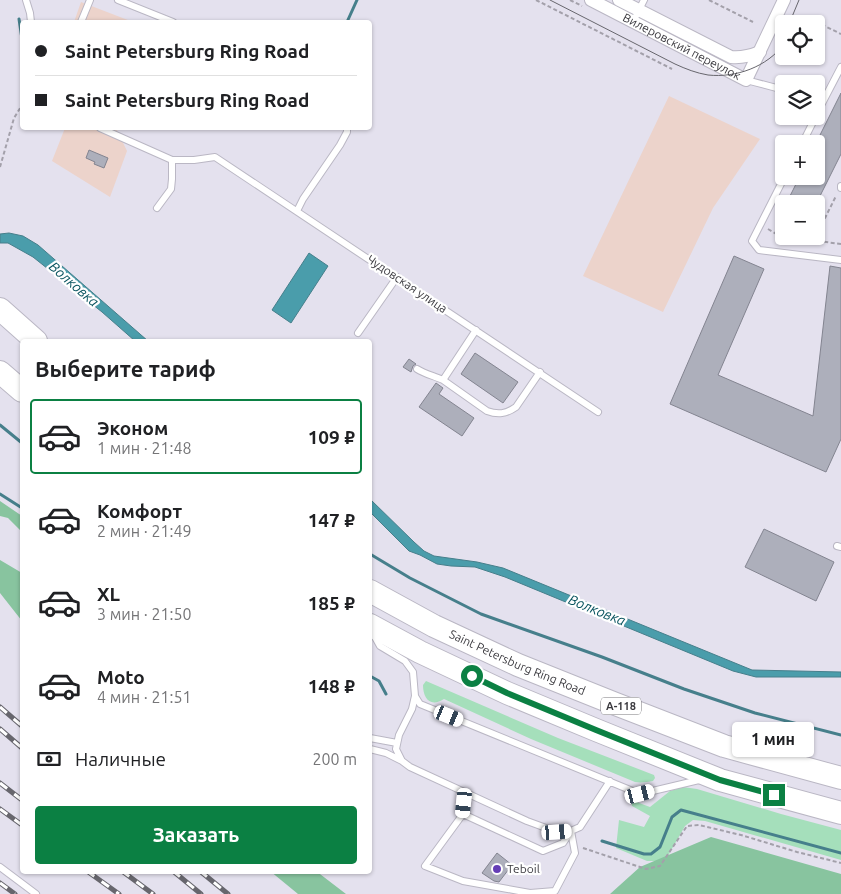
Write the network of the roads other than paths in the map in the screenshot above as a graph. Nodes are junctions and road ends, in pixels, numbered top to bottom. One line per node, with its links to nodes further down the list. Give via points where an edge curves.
1 (26, 0): 9 (lane)
2 (90, 0): 10 (lane)
3 (118, 0): 7 (lane)
4 (591, 0): 8 (street, Вилеровский переулок)
5 (620, 0): 8 (street, Вилеровский переулок)
6 (784, 0): 12 (street)
7 (131, 3): 11 (lane)
8 (639, 11): 12 (street, Вилеровский переулок, via 731,57); 14 (street, Вилеровский переулок)
9 (31, 20)
10 (82, 20)
11 (169, 20)
12 (760, 52): 14 (street)
13 (841, 67): 16 (lane)
14 (746, 80): 15 (lane)
15 (775, 88)
16 (825, 94)
17 (104, 130): 19 (lane)
18 (347, 130): 22 (lane)
19 (172, 160): 21 (lane, via 171,189); 22 (lane, Чудовская улица, via 215,157)
20 (780, 185): 23 (lane, via 752,241 760,250)
21 (157, 208)
22 (297, 211): 24 (lane, Чудовская улица)
23 (841, 260)
24 (397, 278): 27 (lane, Чудовская улица); 28 (lane)
25 (0, 308): 29 (highway)
26 (0, 328): 30 (highway)
27 (476, 330): 33 (lane, Чудовская улица); 34 (lane)
28 (358, 333)
29 (34, 339)
30 (20, 345)
31 (417, 369): 34 (lane)
32 (0, 372): 35 (highway)
33 (540, 372): 34 (lane, via 516,407 503,414 487,410); 36 (lane, Чудовская улица)
34 (442, 380)
35 (20, 389)
36 (598, 412)
37 (372, 592): 45 (highway, Saint Petersburg Ring Road / А-118, via 434,626 510,661 613,703 724,746)
38 (372, 627): 46 (highway, А-118, via 507,693)
39 (372, 630): 40 (lane, via 380,646 405,662 413,672)
40 (415, 696): 42 (lane); 47 (lane, via 420,704)
41 (372, 738): 42 (lane)
42 (397, 743): 44 (lane, via 396,749)
43 (372, 750): 44 (lane)
44 (402, 761): 48 (lane)
45 (840, 778)
46 (720, 780): 47 (lane, via 696,780 640,794); 49 (highway, А-118)
47 (610, 782): 51 (lane, via 580,827)
48 (466, 793): 50 (lane); 51 (lane, via 526,821 557,832)
49 (841, 813)
50 (463, 814): 51 (lane, via 543,852 564,843); 51 (lane, via 425,866 463,881 530,893 555,891 575,854)
51 (571, 831)
52 (0, 867): 53 (lane)
53 (36, 894)

